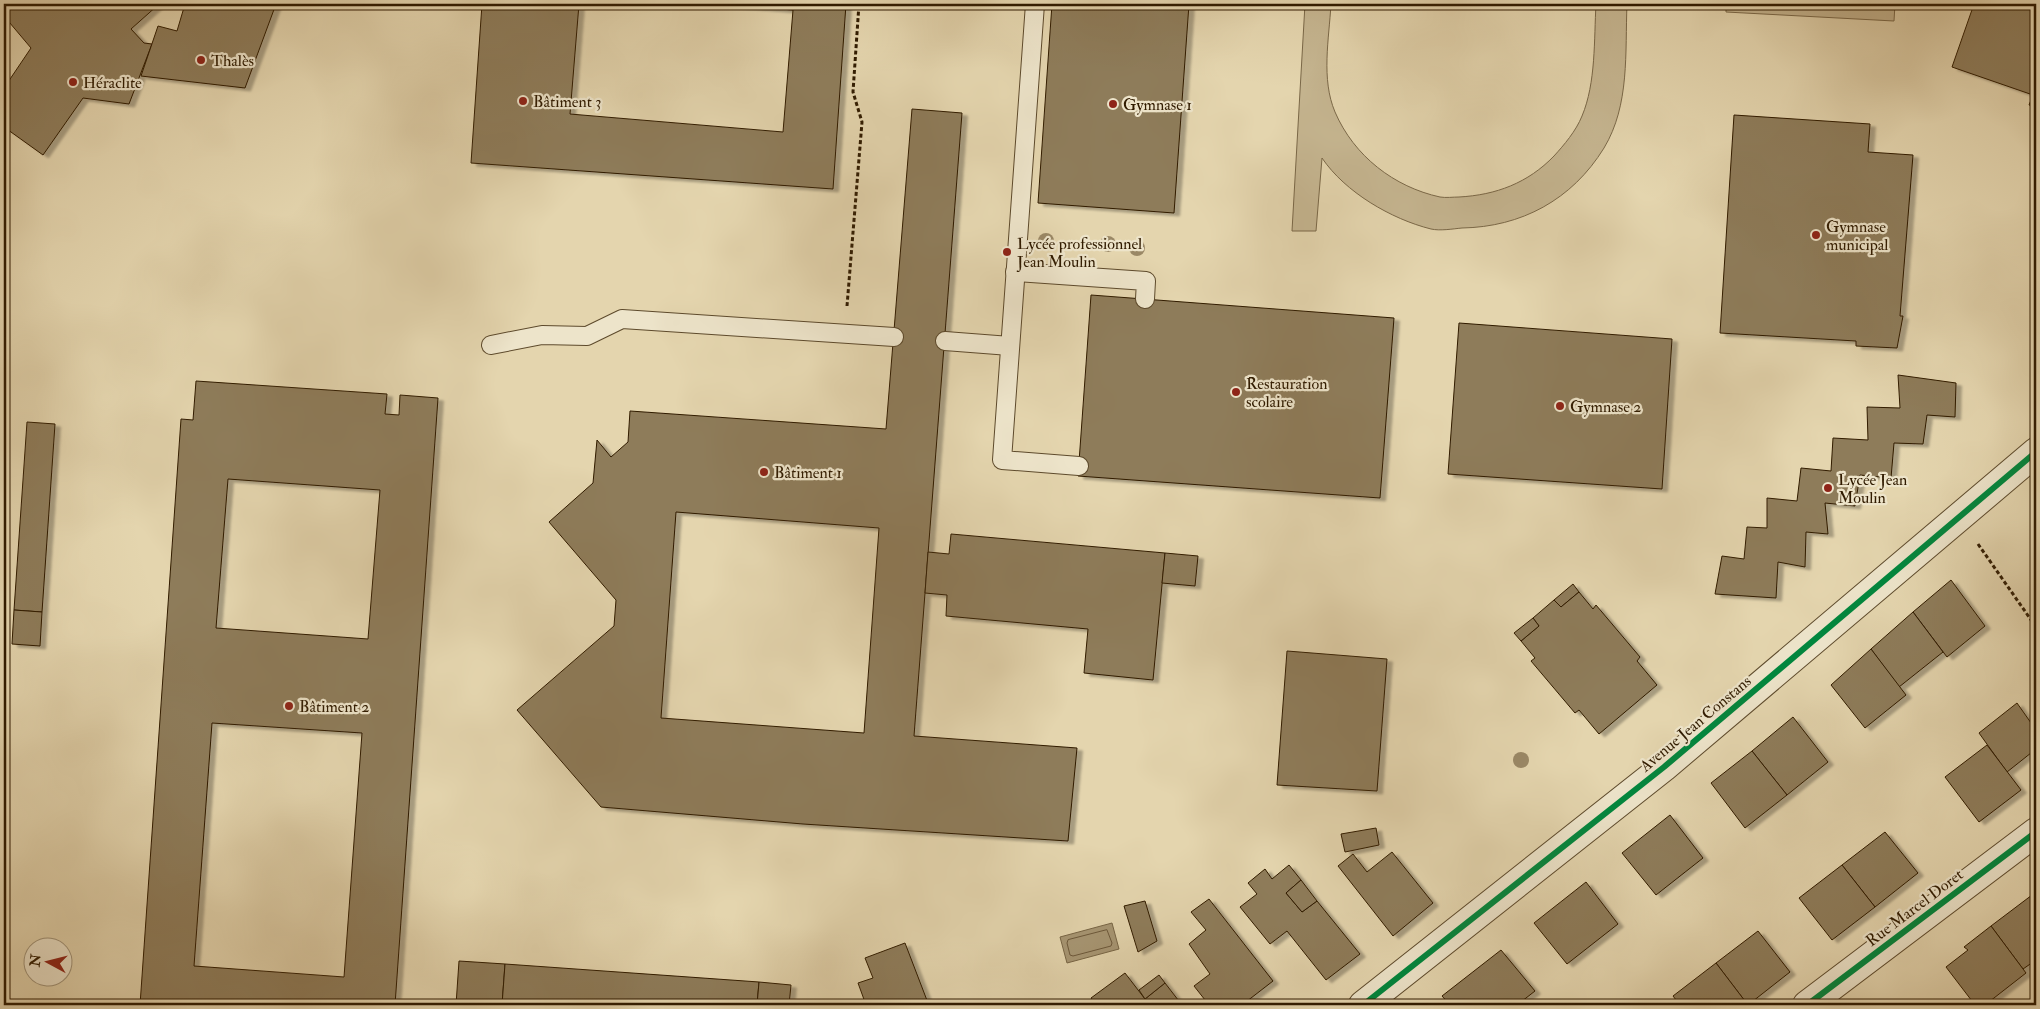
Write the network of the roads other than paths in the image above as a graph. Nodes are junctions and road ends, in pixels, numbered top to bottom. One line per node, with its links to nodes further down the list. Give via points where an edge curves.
1 (1035, 4): 2 (lane)
2 (1015, 272): 3 (lane, via 1146,281); 7 (lane)
3 (1145, 299)
4 (894, 337): 6 (lane, via 622,319 587,336 542,335)
5 (945, 341): 7 (lane)
6 (491, 345)
7 (1010, 346): 9 (lane, via 1002,460)
8 (2036, 452): 11 (street, Avenue Jean Constans, via 1664,767)
9 (1079, 466)
10 (2036, 832): 12 (street, Rue Marcel Doret)
11 (1363, 1005)
12 (1807, 1005)

